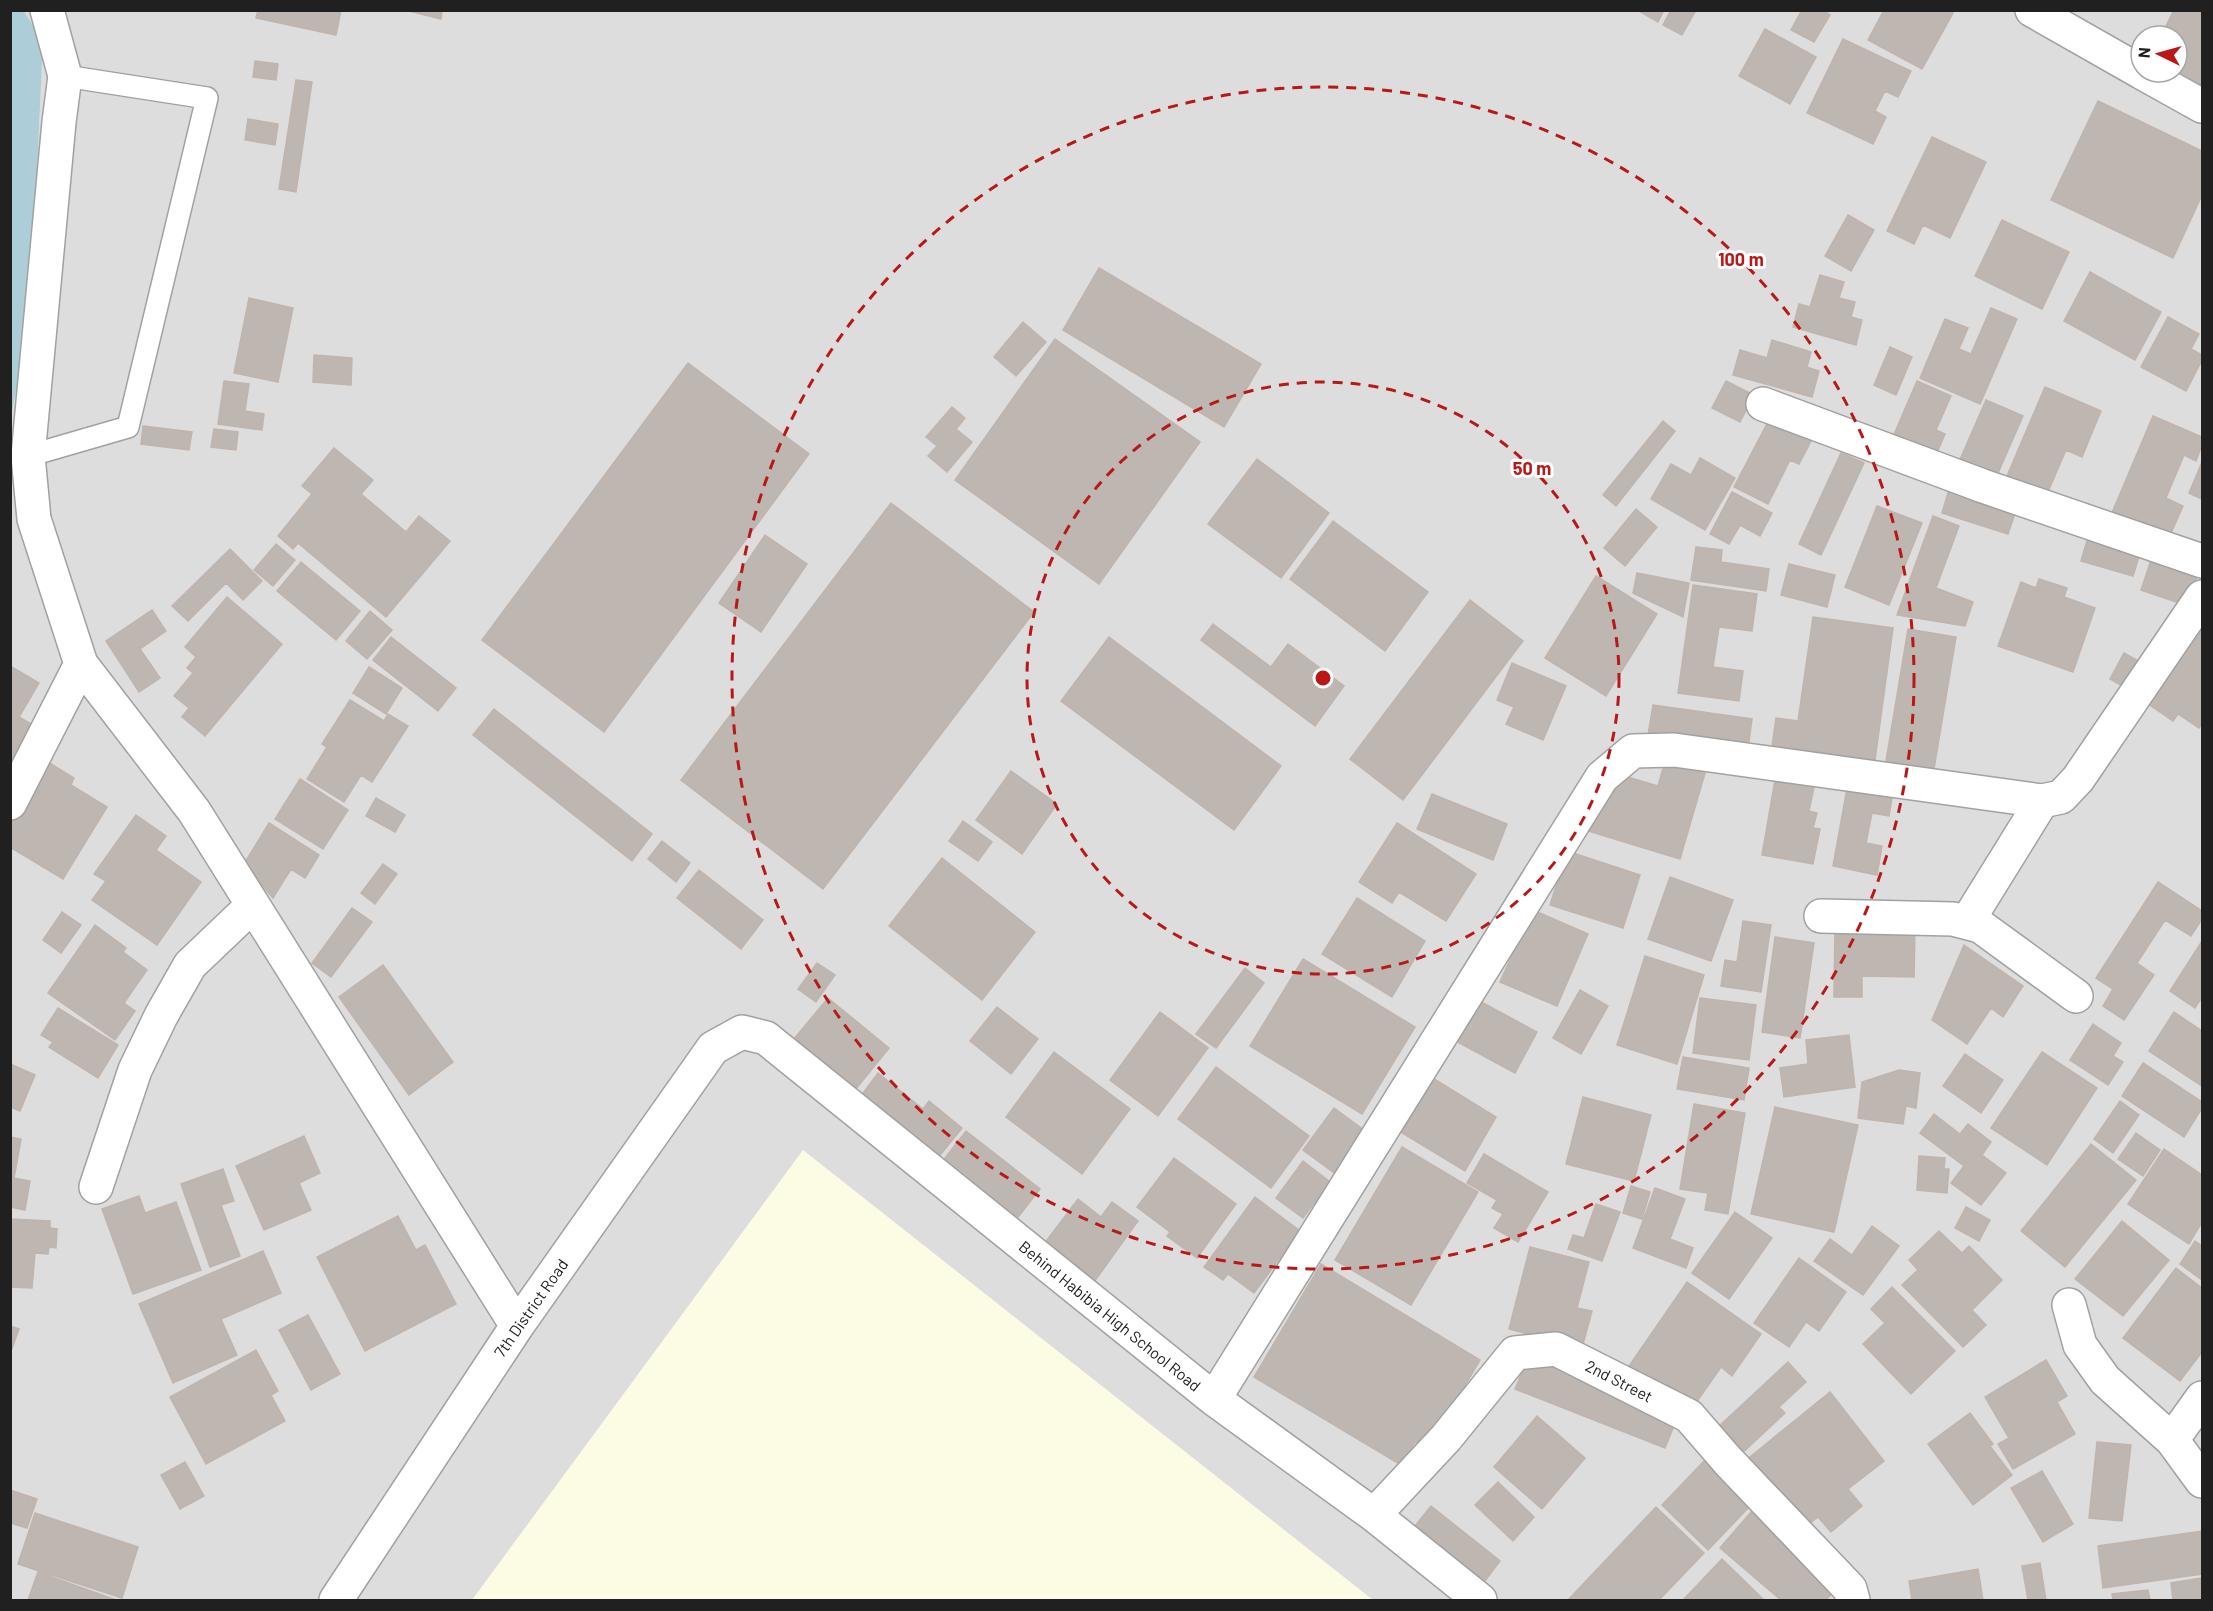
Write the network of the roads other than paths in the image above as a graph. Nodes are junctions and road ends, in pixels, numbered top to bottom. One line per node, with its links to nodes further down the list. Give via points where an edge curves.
1 (47, 10): 4 (street)
2 (2031, 10): 3 (street)
3 (2129, 65)
4 (65, 76): 8 (street); 8 (lane, via 207,98 128,427)
5 (2163, 84): 6 (street)
6 (2202, 106)
7 (1763, 405): 9 (street)
8 (28, 456): 11 (street, via 34,519)
9 (2202, 561)
10 (2202, 597): 12 (street, via 2078,779 2061,798)
11 (81, 664): 13 (street); 14 (street, via 194,811)
12 (2042, 801): 16 (street); 23 (street, via 1674,750 1633,751 1602,777)
13 (10, 803)
14 (252, 906): 19 (street, via 190,965 161,1016 135,1070); 21 (street)
15 (1821, 916): 16 (street)
16 (1967, 922): 17 (street, via 1980,926)
17 (2076, 996)
18 (742, 1032): 21 (street, 7th District Road, via 713,1048); 23 (street, Behind Habibia High School Road, via 766,1038)
19 (96, 1187)
20 (2069, 1305): 24 (street, via 2080,1345 2105,1380)
21 (517, 1326): 27 (street, 7th District Road)
22 (2202, 1398): 24 (street)
23 (1214, 1400): 26 (street, Behind Habibia High School Road)
24 (2172, 1440): 25 (street)
25 (2202, 1481)
26 (1374, 1515): 28 (street, Behind Habibia High School Road); 29 (street, 2nd Street, via 1446,1438 1515,1353 1556,1349 1689,1416 1850,1589)
27 (336, 1600)
28 (1480, 1600)
29 (1853, 1600)

